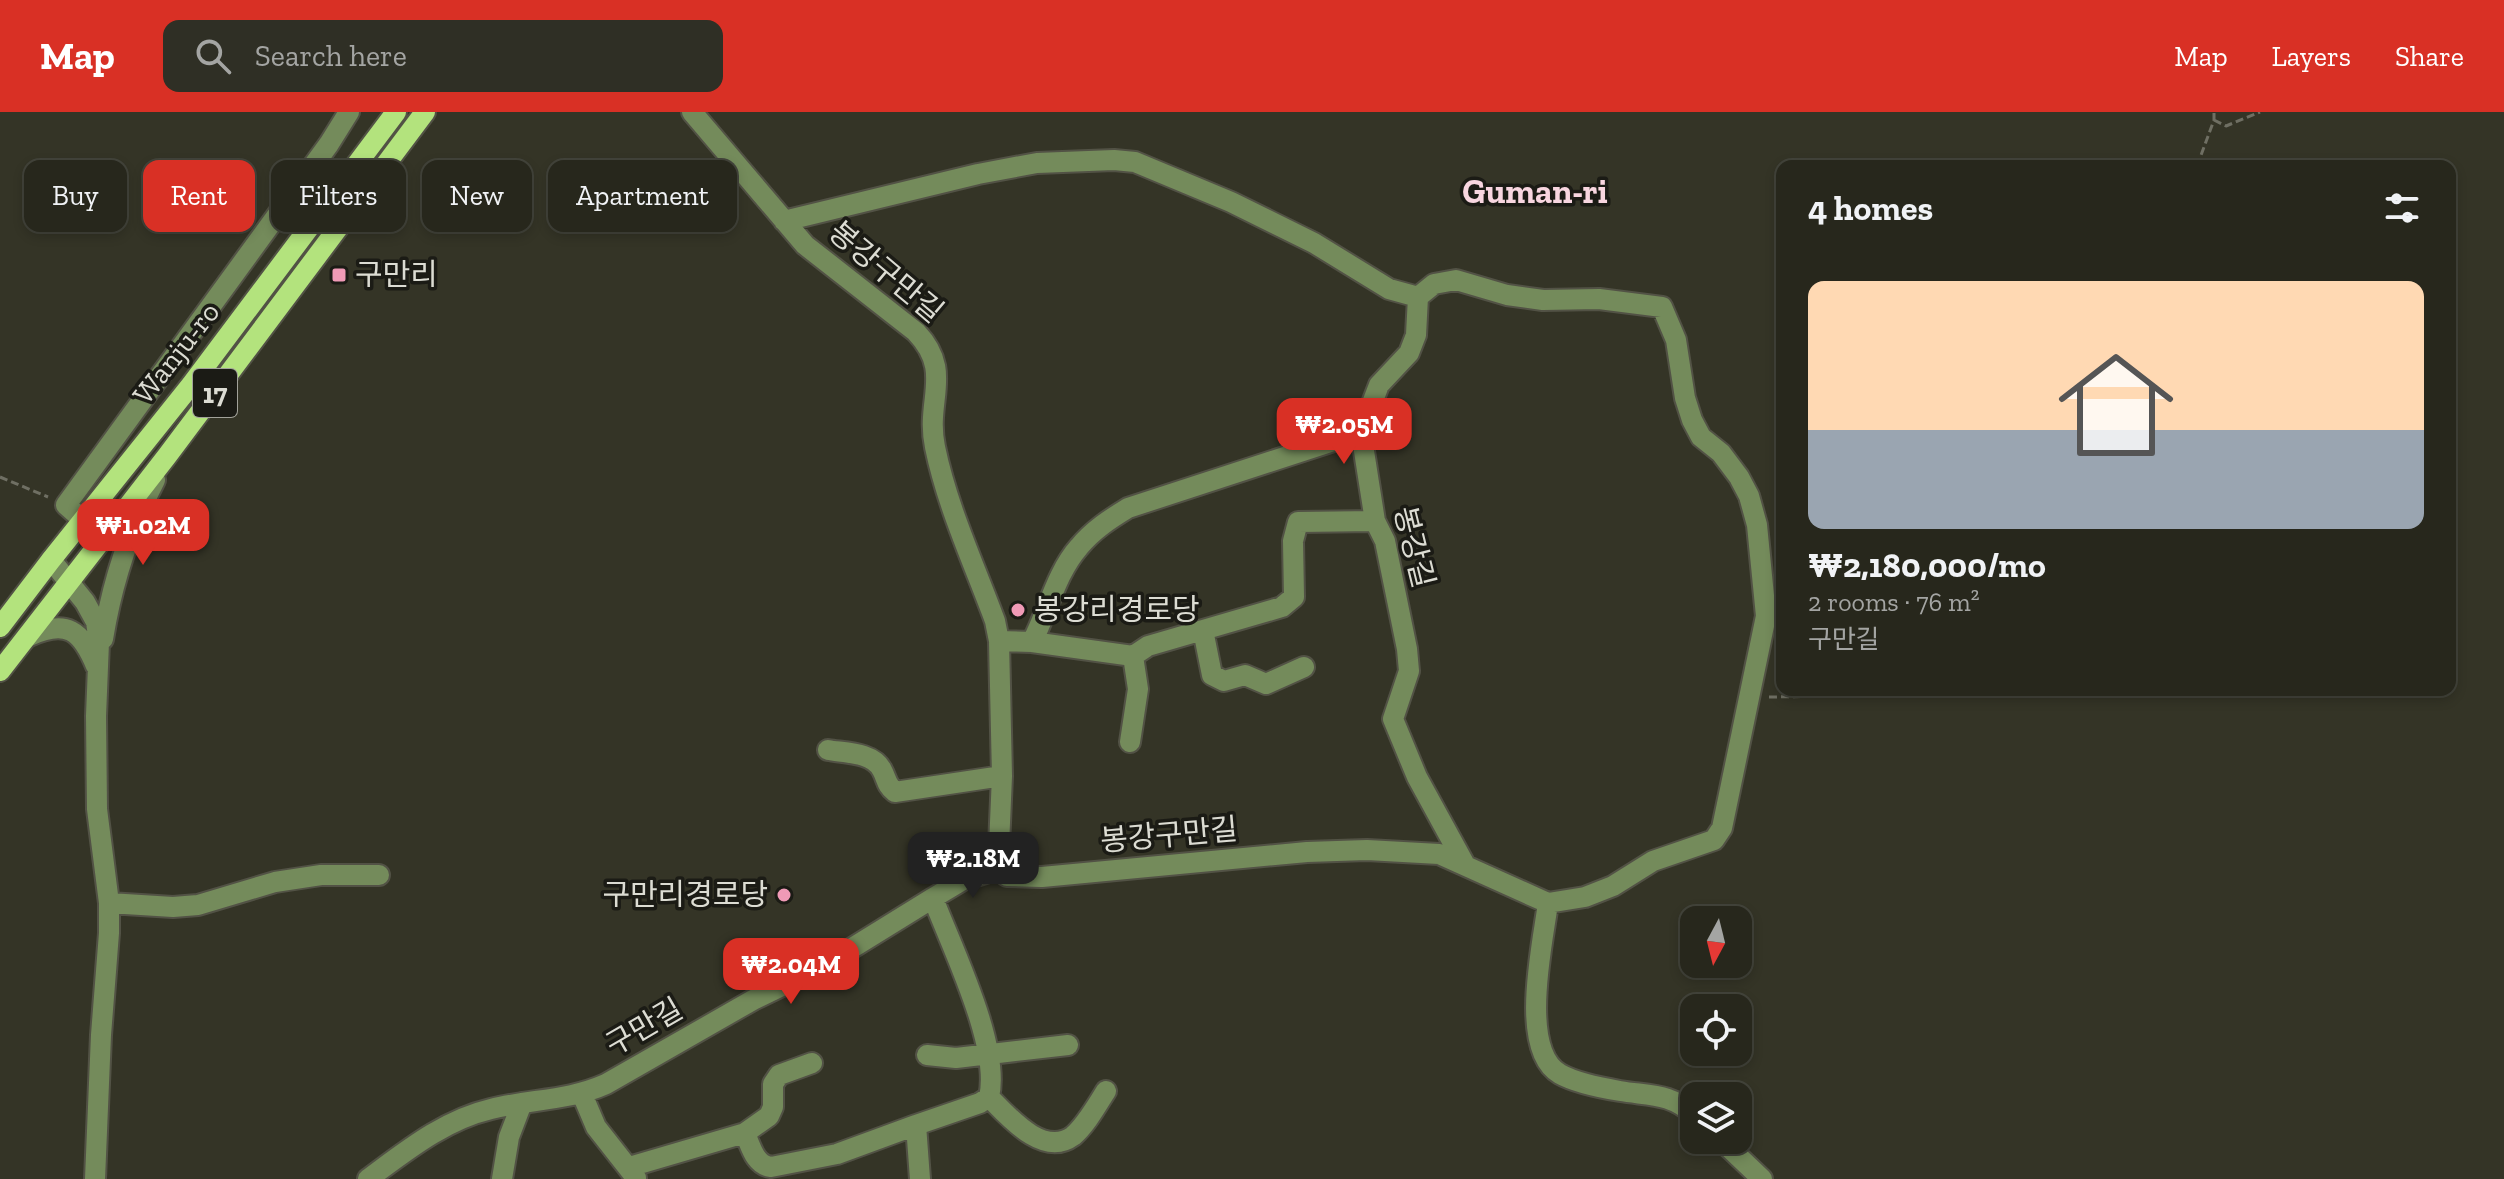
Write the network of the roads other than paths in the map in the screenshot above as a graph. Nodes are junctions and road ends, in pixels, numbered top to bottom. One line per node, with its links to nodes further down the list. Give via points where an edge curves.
1 (349, 112): 9 (street, via 66,505)
2 (396, 112): 9 (main road, Wanju-ro / 17)
3 (425, 112): 8 (main road, Wanju-ro / 17)
4 (692, 112): 5 (street, 봉강구만길)
5 (784, 221): 6 (street, via 1037,163 1135,162 1314,243 1389,289); 16 (street, 봉강구만길, via 805,245 929,345 937,374 935,447)
6 (1418, 297): 7 (street, via 1416,335 1409,353 1379,385); 30 (street, via 1434,284 1456,280 1519,297 1662,307 1676,340 1692,420 1739,477 1757,525 1766,616 1722,828 1714,840 1653,861 1613,886)
7 (1361, 432): 10 (street, 봉강길); 17 (street, via 1140,504 1099,527 1078,547 1061,575)
8 (167, 456): 12 (main road, Wanju-ro / 17); 20 (street, via 140,510 118,574)
9 (83, 520): 11 (main road, Wanju-ro / 17)
10 (1375, 521): 14 (street, via 1298,522 1294,597 1282,607); 25 (street, 봉강길, via 1385,541 1407,649 1409,671 1393,719 1417,777)
11 (51, 560): 12 (street); 13 (main road, Wanju-ro / 17)
12 (70, 581): 15 (main road, Wanju-ro / 17); 20 (street, via 96,622)
13 (0, 627)
14 (1203, 630): 18 (street, via 1148,646); 19 (street, via 1212,675 1224,681 1245,675 1266,684)
15 (29, 636): 20 (street, via 50,627 76,634); 21 (main road, Wanju-ro / 17)
16 (999, 641): 17 (street); 24 (street, 봉강구만길)
17 (1032, 642): 18 (street)
18 (1133, 656): 22 (street, via 1138,689)
19 (1304, 667)
20 (98, 670): 29 (street, via 97,809)
21 (0, 671)
22 (1130, 742)
23 (828, 750): 24 (street, via 873,759 895,792)
24 (1002, 776): 26 (street, 봉강구만길)
25 (1464, 863): 26 (street, 봉강구만길, via 1439,854 1367,850 1042,877 1007,876); 30 (street, 봉강구만길)
26 (998, 869): 28 (street, 구만길, via 963,880)
27 (379, 875): 29 (street, via 275,882 198,905)
28 (933, 898): 32 (street); 36 (street, 구만길, via 823,966)
29 (109, 903): 44 (street)
30 (1548, 903): 39 (street, via 1534,1006 1549,1064 1560,1074 1672,1098)
31 (1068, 1045): 32 (street)
32 (989, 1054): 33 (street); 37 (street)
33 (927, 1055)
34 (812, 1063): 41 (street, via 779,1075 769,1116)
35 (1106, 1091): 37 (street, via 1072,1137 1056,1142 1027,1133)
36 (582, 1094): 38 (street, 구만길); 43 (street, via 596,1127)
37 (989, 1097): 40 (street)
38 (522, 1103): 45 (street, 구만길, via 446,1126); 46 (street)
39 (1680, 1104)
40 (916, 1125): 41 (street, via 837,1154 771,1167 756,1159); 47 (street)
41 (745, 1133): 43 (street)
42 (1736, 1154): 48 (street)
43 (633, 1173)
44 (95, 1179)
45 (368, 1179)
46 (502, 1179)
47 (920, 1179)
48 (1762, 1179)

